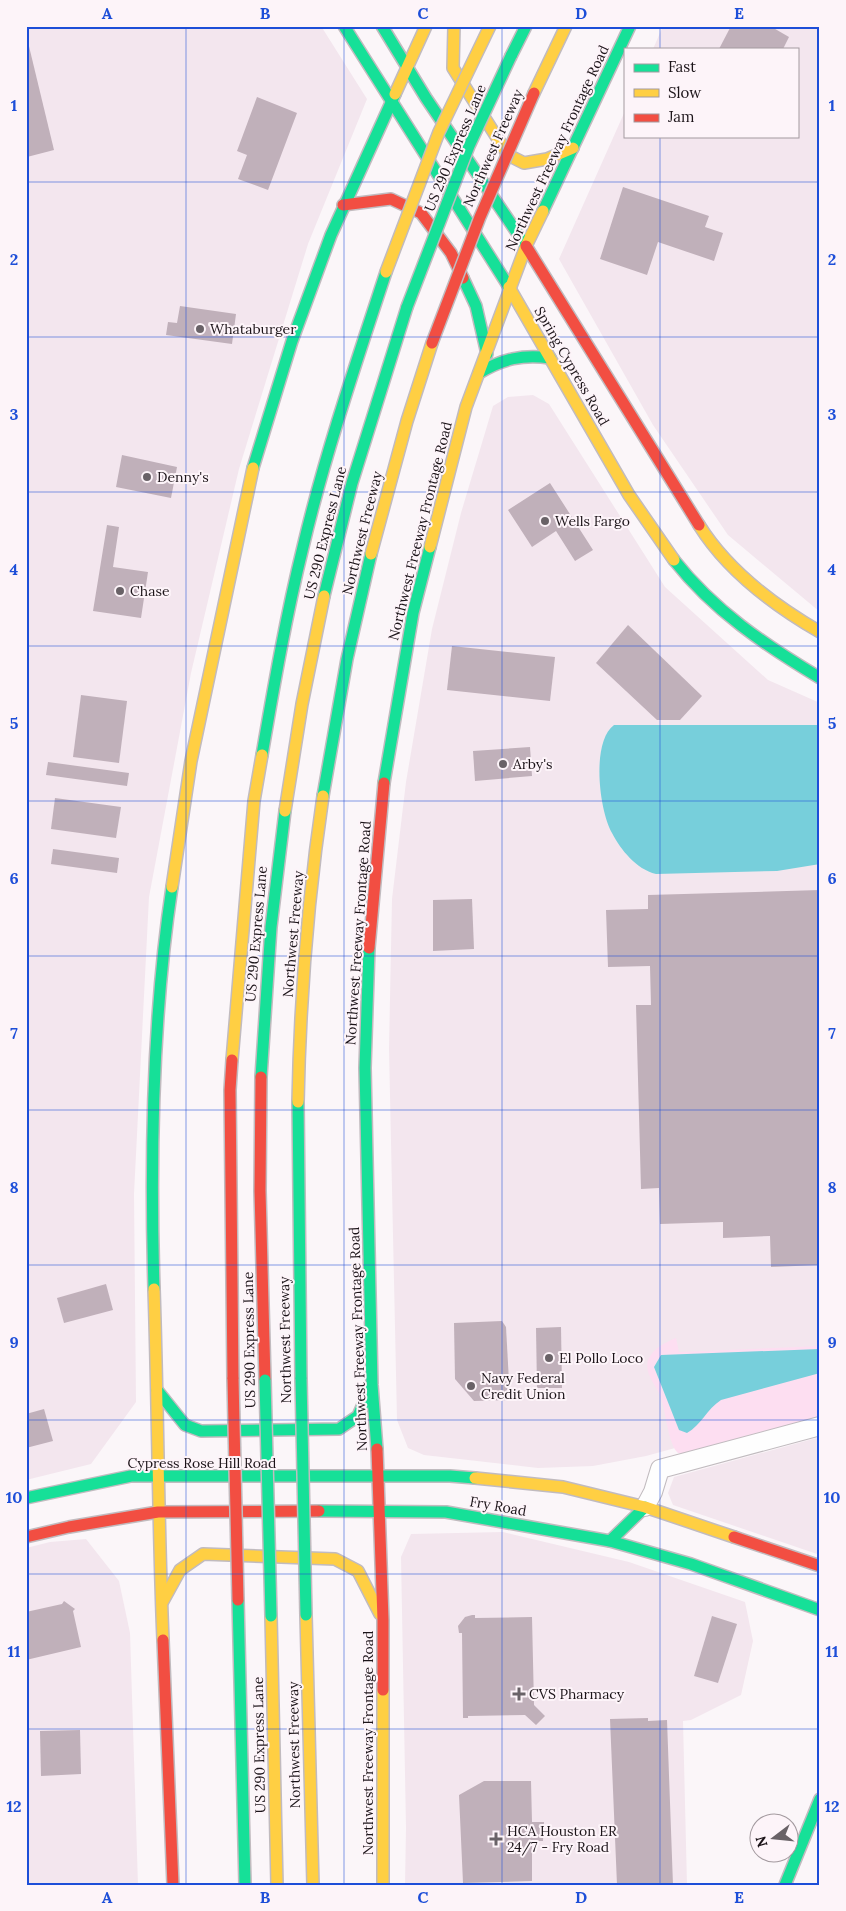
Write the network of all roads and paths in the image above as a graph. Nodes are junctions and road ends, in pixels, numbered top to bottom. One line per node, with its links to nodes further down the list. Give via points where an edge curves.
1 (344, 26): 10 (main road, Spring Cypress Road)
2 (382, 26): 9 (main road, Spring Cypress Road)
3 (426, 26): 9 (main road)
4 (454, 26): 11 (main road, via 453,68 508,155 524,163 547,160)
5 (490, 26): 37 (main road, bridge, via 439,132 386,272 341,407 303,546 275,677 251,820 230,1090 229,1204)
6 (526, 26): 38 (main road, US 290 Express Lane, bridge, via 469,146 407,307 372,411 311,656 281,838 265,1005 260,1128)
7 (566, 26): 39 (main road, Northwest Freeway, bridge, via 508,147 472,234 409,412 368,560 336,719 314,853 303,984 296,1145)
8 (630, 26): 11 (main road, Northwest Freeway Frontage Road)
9 (407, 67): 10 (main road); 13 (main road, Spring Cypress Road)
10 (392, 103): 12 (main road); 14 (main road, Spring Cypress Road)
11 (573, 148): 13 (main road, Northwest Freeway Frontage Road)
12 (343, 205): 15 (main road, via 391,198 421,212 450,253 476,306); 21 (main road, via 292,341 254,465 191,761 169,912 155,1098 152,1214)
13 (526, 246): 14 (main road, Northwest Freeway Frontage Road); 18 (main road, Spring Cypress Road, via 699,535 752,585)
14 (509, 287): 15 (main road, Northwest Freeway Frontage Road); 16 (main road, Spring Cypress Road)
15 (487, 354): 17 (main road, Northwest Freeway Frontage Road)
16 (550, 358): 17 (main road, via 513,357); 19 (main road, Spring Cypress Road, via 624,487 675,552 698,588 726,615 768,646)
17 (479, 373): 20 (main road, Northwest Freeway Frontage Road, via 466,407 413,613 382,794 370,933 365,1068)
18 (820, 632)
19 (820, 678)
20 (372, 1385): 21 (main road, via 358,1416 339,1429 201,1431 185,1425); 24 (main road, Northwest Freeway Frontage Road)
21 (157, 1390): 23 (main road)
22 (820, 1426): 26 (street, via 660,1469)
23 (159, 1476): 24 (main road, Cypress Rose Hill Road); 25 (main road, Cypress Rose Hill Road, via 131,1476); 28 (main road)
24 (379, 1477): 26 (main road, Fry Road, via 450,1476 563,1487); 27 (main road, Northwest Freeway Frontage Road)
25 (26, 1498)
26 (645, 1507): 30 (main road); 31 (main road, Fry Road)
27 (380, 1510): 28 (main road, Fry Road); 30 (main road, Fry Road, via 446,1512); 34 (main road, Northwest Freeway Frontage Road)
28 (158, 1512): 29 (main road); 32 (main road)
29 (26, 1537)
30 (610, 1541): 33 (main road, Fry Road, via 691,1564)
31 (820, 1566)
32 (163, 1601): 34 (main road, via 180,1570 203,1554 336,1559 358,1571); 36 (main road)
33 (820, 1610)
34 (383, 1620): 40 (main road, Northwest Freeway Frontage Road)
35 (820, 1799): 41 (main road)
36 (173, 1885)
37 (245, 1885)
38 (277, 1885)
39 (313, 1885)
40 (382, 1885)
41 (785, 1885)

